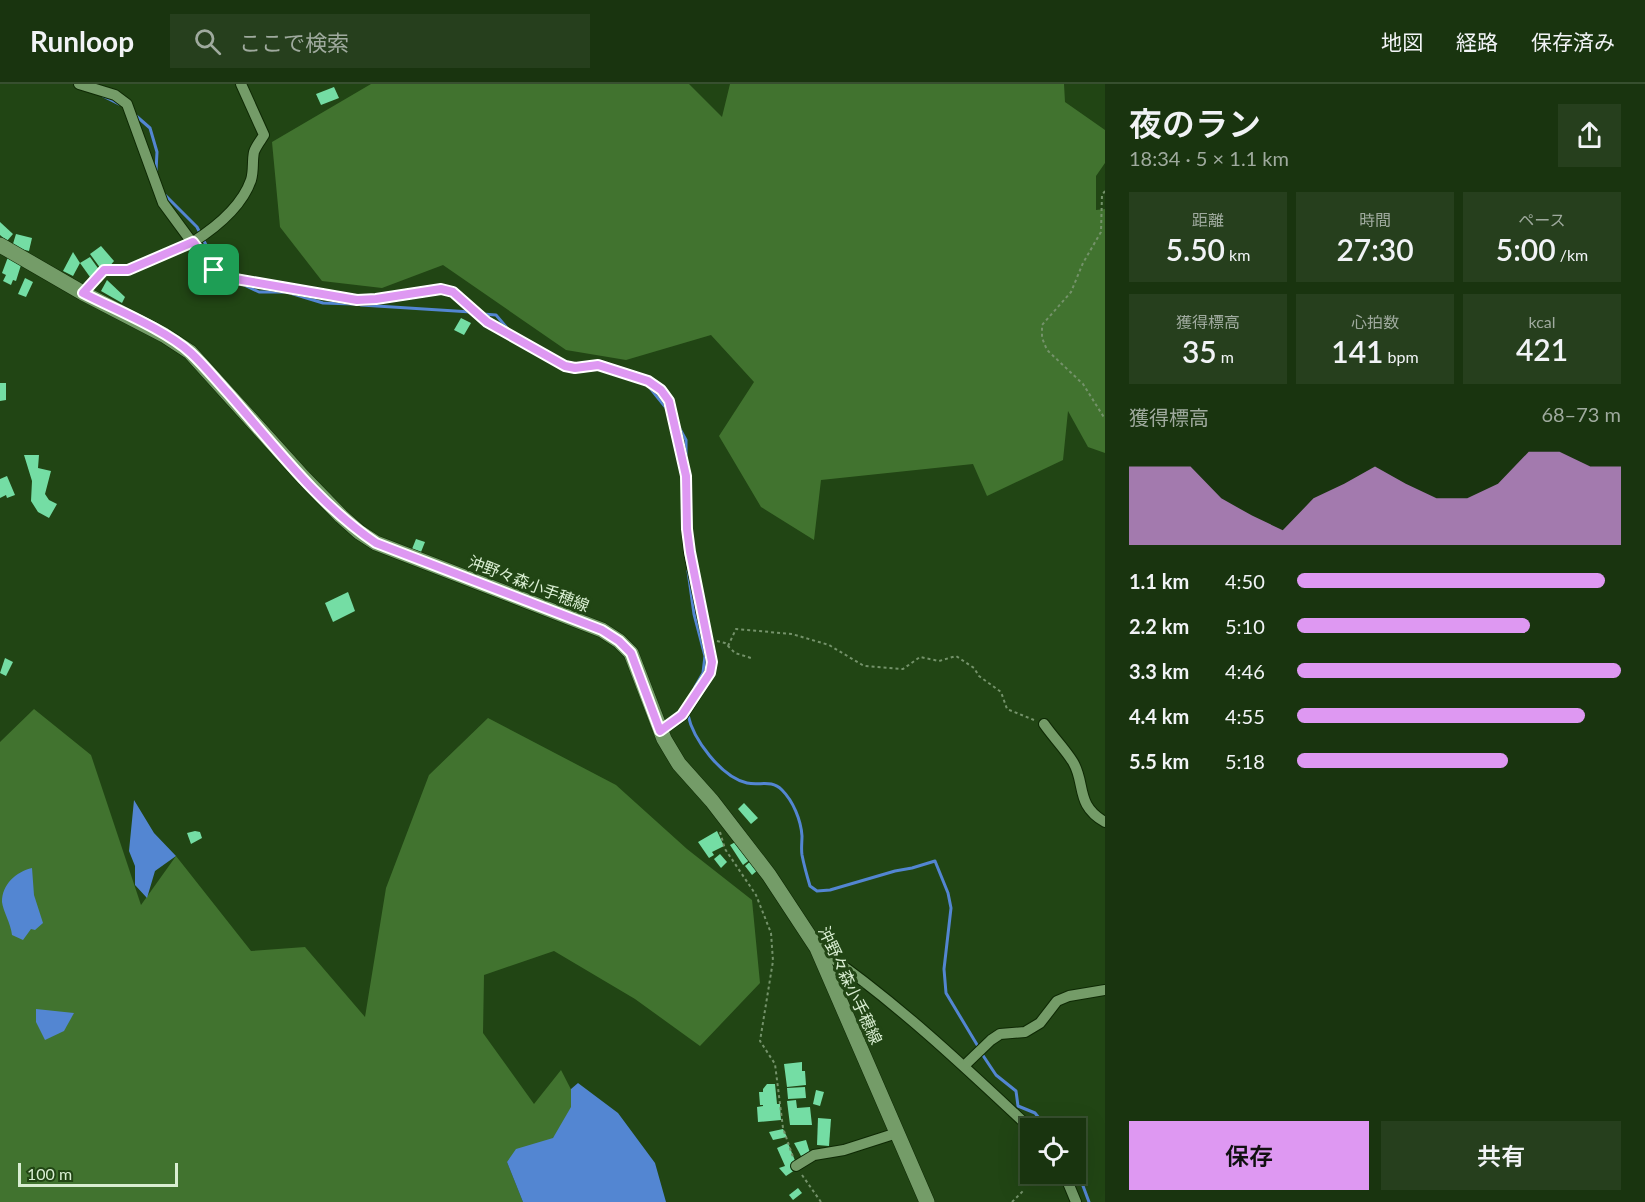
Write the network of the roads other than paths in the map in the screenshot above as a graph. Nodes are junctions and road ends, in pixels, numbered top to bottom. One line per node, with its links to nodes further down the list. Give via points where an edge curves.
1 (79, 84): 3 (street, via 116,95 127,104 163,203)
2 (241, 84): 3 (street, via 264,135 254,150 254,172 238,203)
3 (193, 242): 6 (street, via 224,277 357,300 441,289 453,292 487,322 565,366 598,365 648,381 661,390 669,401 686,476 690,552 712,662 710,673 682,715)
4 (0, 245): 6 (main road, 沖野々森小手穂線, via 190,352 341,516 376,543 571,617 619,641 631,653)
5 (1044, 724): 7 (street, via 1072,761 1089,808)
6 (660, 731): 8 (main road, 沖野々森小手穂線, via 679,764 770,875)
7 (1105, 822)
8 (817, 948): 10 (street, via 863,979); 12 (main road, 沖野々森小手穂線)
9 (1105, 990): 10 (street, via 1057,1001 1040,1023 1025,1032 1000,1034)
10 (964, 1066): 11 (street)
11 (1020, 1119)
12 (897, 1133): 13 (street, via 814,1155); 15 (main road, 沖野々森小手穂線)
13 (796, 1166)
14 (1069, 1184): 16 (street)
15 (927, 1202)
16 (1076, 1202)

